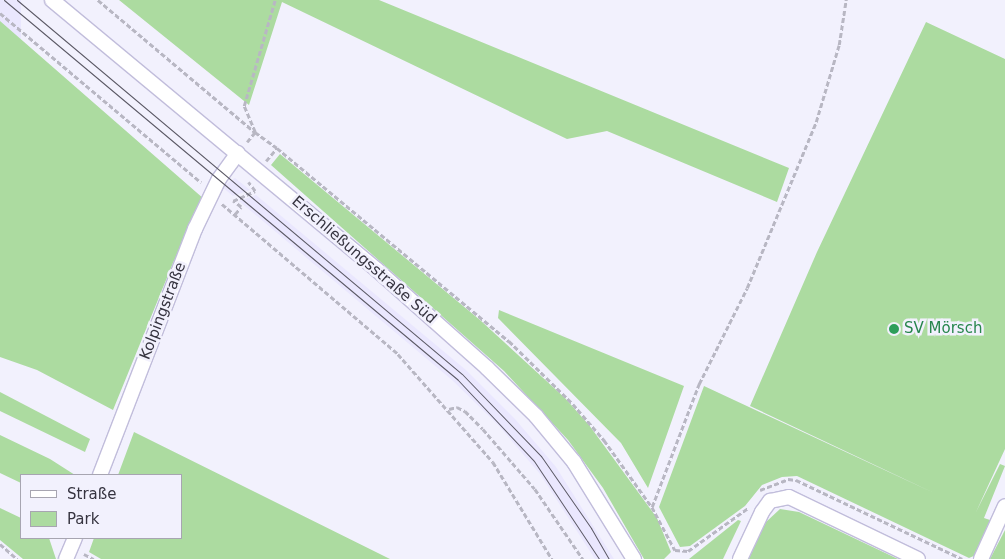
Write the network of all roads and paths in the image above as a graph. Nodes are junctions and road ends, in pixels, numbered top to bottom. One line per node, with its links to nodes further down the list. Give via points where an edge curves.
1 (52, 0): 7 (street, Erschließungsstraße Süd)
2 (98, 0): 6 (path)
3 (275, 0): 6 (path, via 244,106)
4 (846, 0): 12 (path, via 839,45 816,122 747,288 698,384)
5 (0, 13): 8 (path, via 201,182)
6 (255, 132): 12 (path, via 509,341 591,425)
7 (238, 153): 8 (street, Kolpingstraße); 20 (street, Erschließungsstraße Süd, via 472,354 536,416 574,462)
8 (211, 194): 9 (path, via 398,354); 10 (street, Kolpingstraße)
9 (449, 409): 18 (path, via 493,462); 19 (path, via 457,407 465,411 483,429 535,489)
10 (100, 474)
11 (1005, 506): 23 (street)
12 (652, 507): 13 (path, via 672,544 682,552 749,507)
13 (762, 512): 21 (street); 22 (street, via 770,501 789,497)
14 (76, 539): 17 (street)
15 (0, 544): 16 (path)
16 (17, 559)
17 (66, 559)
18 (552, 559)
19 (584, 559)
20 (634, 559)
21 (740, 559)
22 (918, 559)
23 (981, 559)

